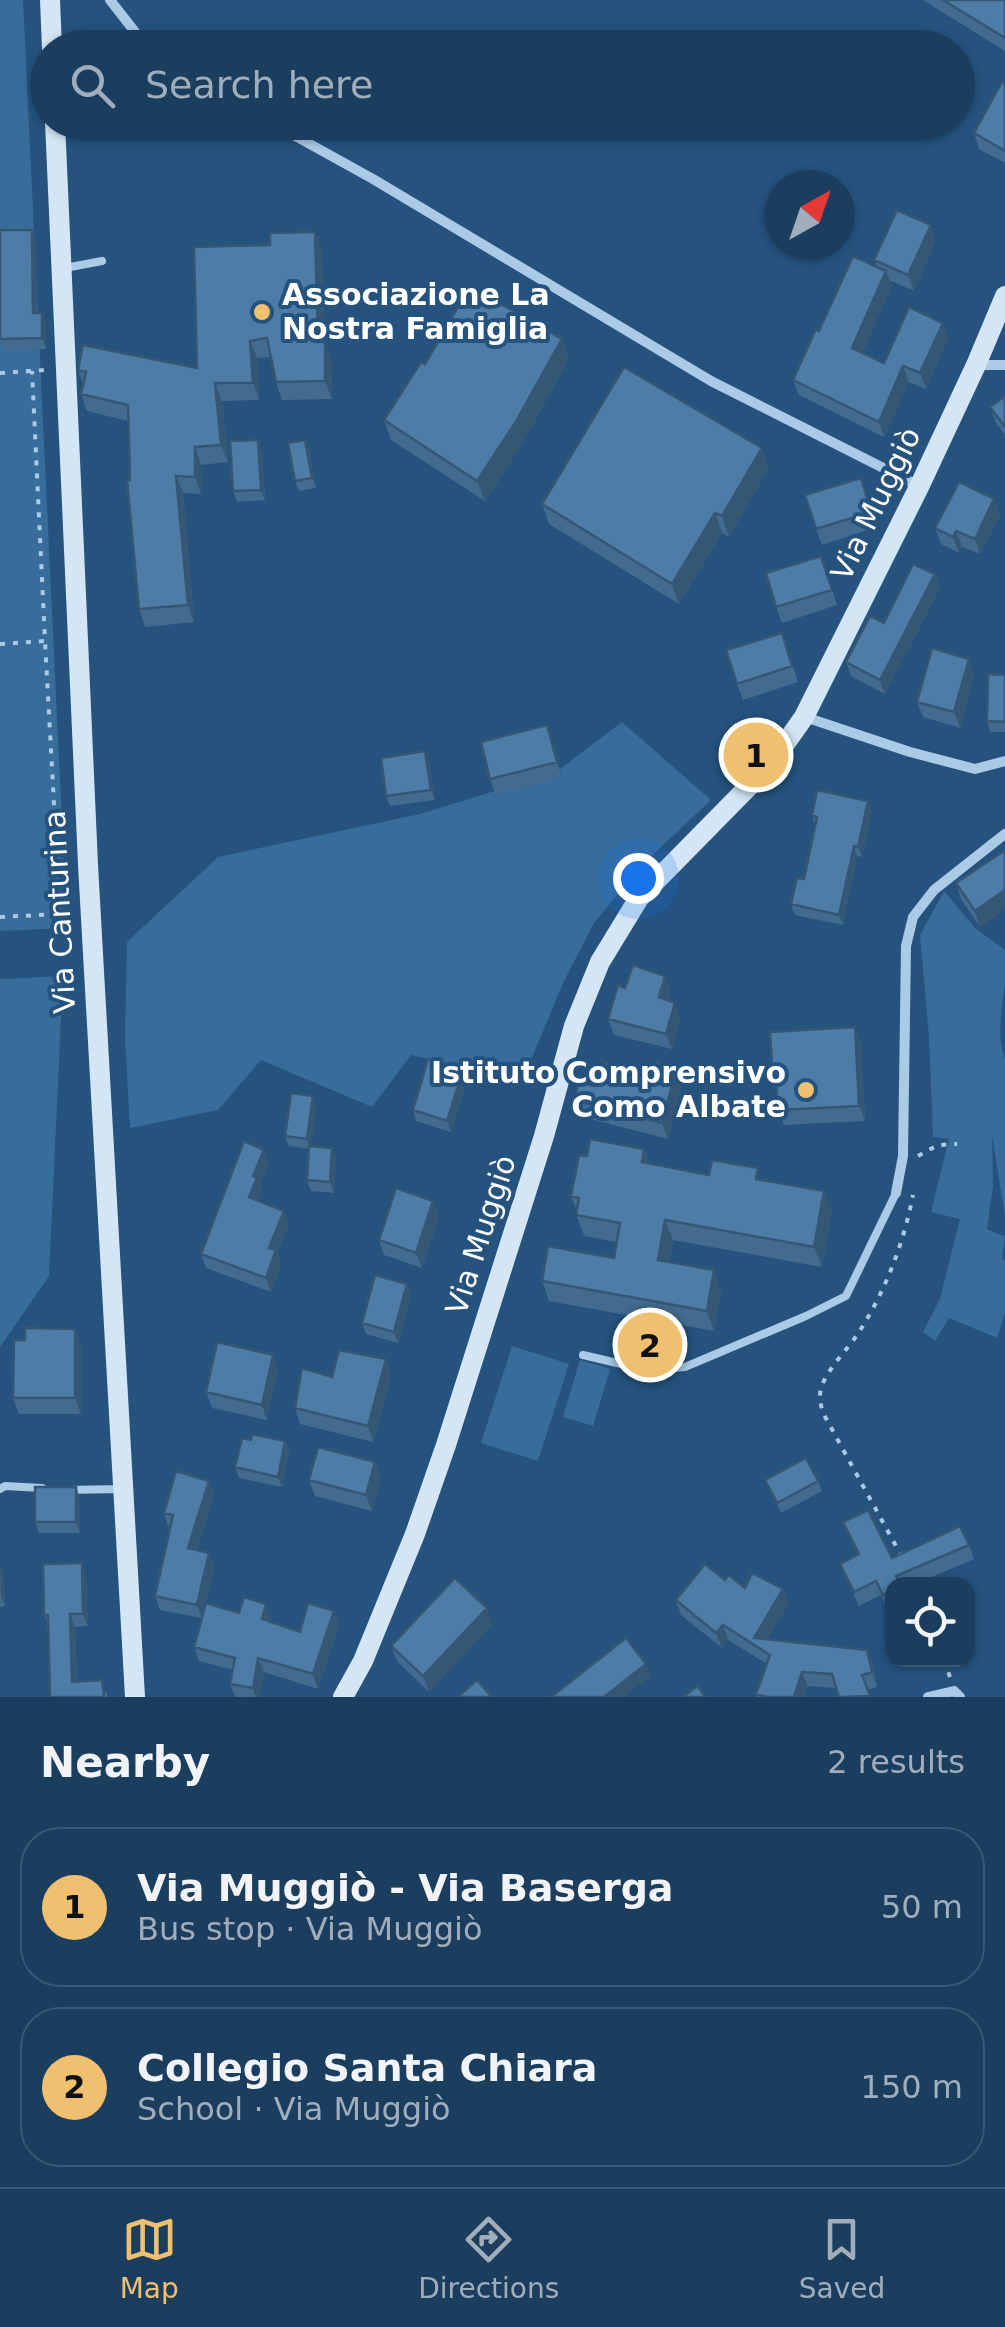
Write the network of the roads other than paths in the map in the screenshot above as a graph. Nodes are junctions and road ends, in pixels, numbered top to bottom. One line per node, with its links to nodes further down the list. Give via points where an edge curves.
1 (50, 0): 3 (main road)
2 (110, 0): 4 (street)
3 (51, 30)
4 (134, 30)
5 (56, 140): 8 (main road, Via Canturina)
6 (303, 140): 12 (street, via 711,381)
7 (102, 261): 8 (lane)
8 (61, 269): 20 (main road, Via Canturina)
9 (1005, 296): 10 (main road, Via Muggiò)
10 (976, 365): 11 (street); 12 (main road, Via Muggiò)
11 (1005, 365)
12 (919, 486): 13 (main road, Via Muggiò)
13 (804, 717): 14 (street, via 975,769); 25 (main road, Via Muggiò, via 770,765 638,898 600,962 574,1026 415,1534)
14 (1005, 761)
15 (1005, 834): 16 (street, via 955,871 913,917 906,946 903,1156)
16 (896, 1193): 17 (lane, via 846,1296 685,1366 648,1370)
17 (583, 1354)
18 (45, 1488): 19 (lane)
19 (0, 1489)
20 (122, 1489): 21 (lane); 24 (main road, Via Canturina)
21 (64, 1490)
22 (961, 1681): 23 (lane)
23 (957, 1694): 26 (street)
24 (136, 1695)
25 (343, 1697)
26 (928, 1697)

